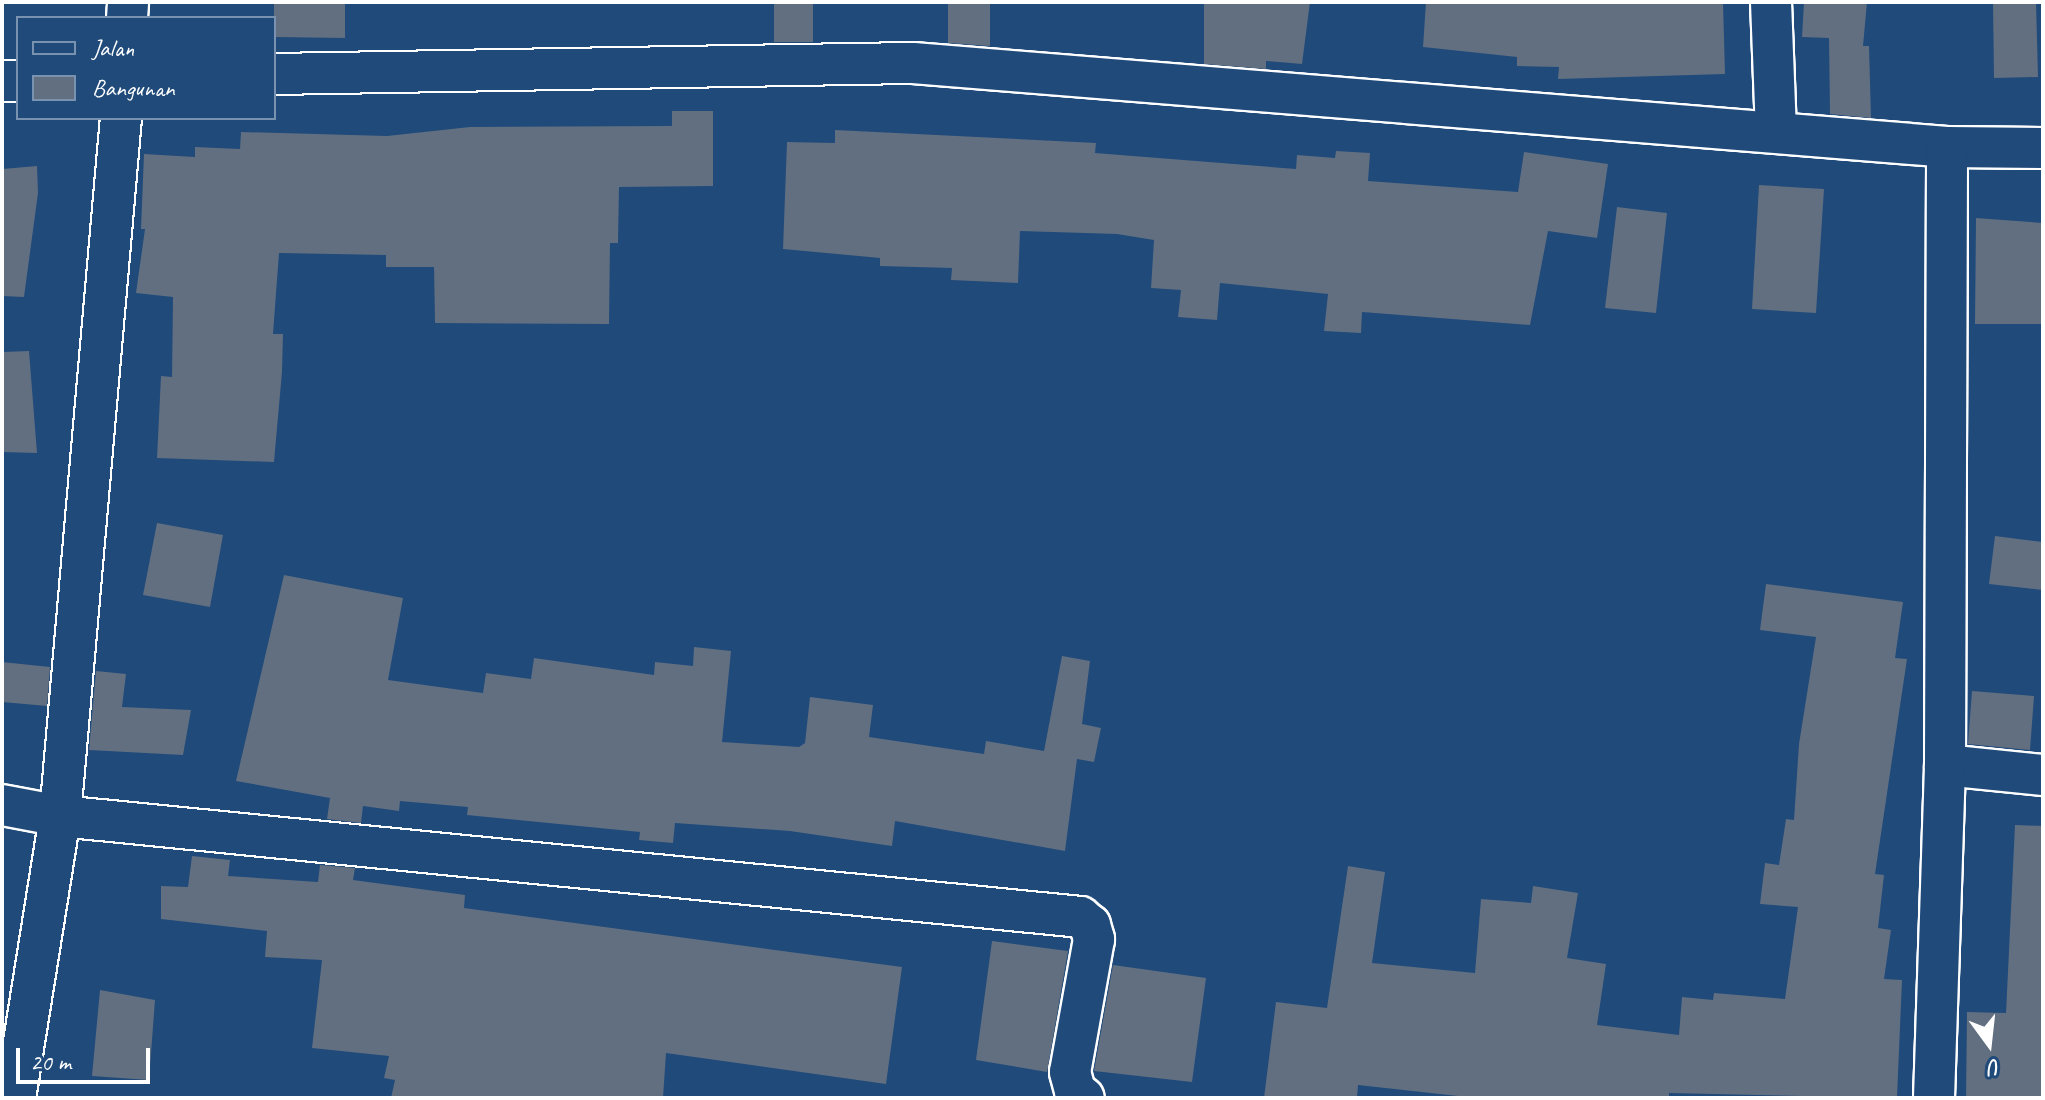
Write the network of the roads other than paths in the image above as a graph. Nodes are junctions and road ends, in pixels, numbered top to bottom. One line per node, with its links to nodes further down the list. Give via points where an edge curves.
1 (1771, 2): 4 (street)
2 (276, 74): 4 (street, via 913,63)
3 (121, 120): 10 (street)
4 (1776, 130): 5 (street)
5 (1947, 147): 6 (street); 7 (street)
6 (2043, 148)
7 (1945, 765): 8 (street); 13 (street)
8 (2043, 775)
9 (2, 805): 10 (street)
10 (60, 816): 11 (street); 12 (street, via 1080,917 1090,925 1094,939 1070,1072 1075,1091)
11 (15, 1098)
12 (1084, 1098)
13 (1934, 1098)

